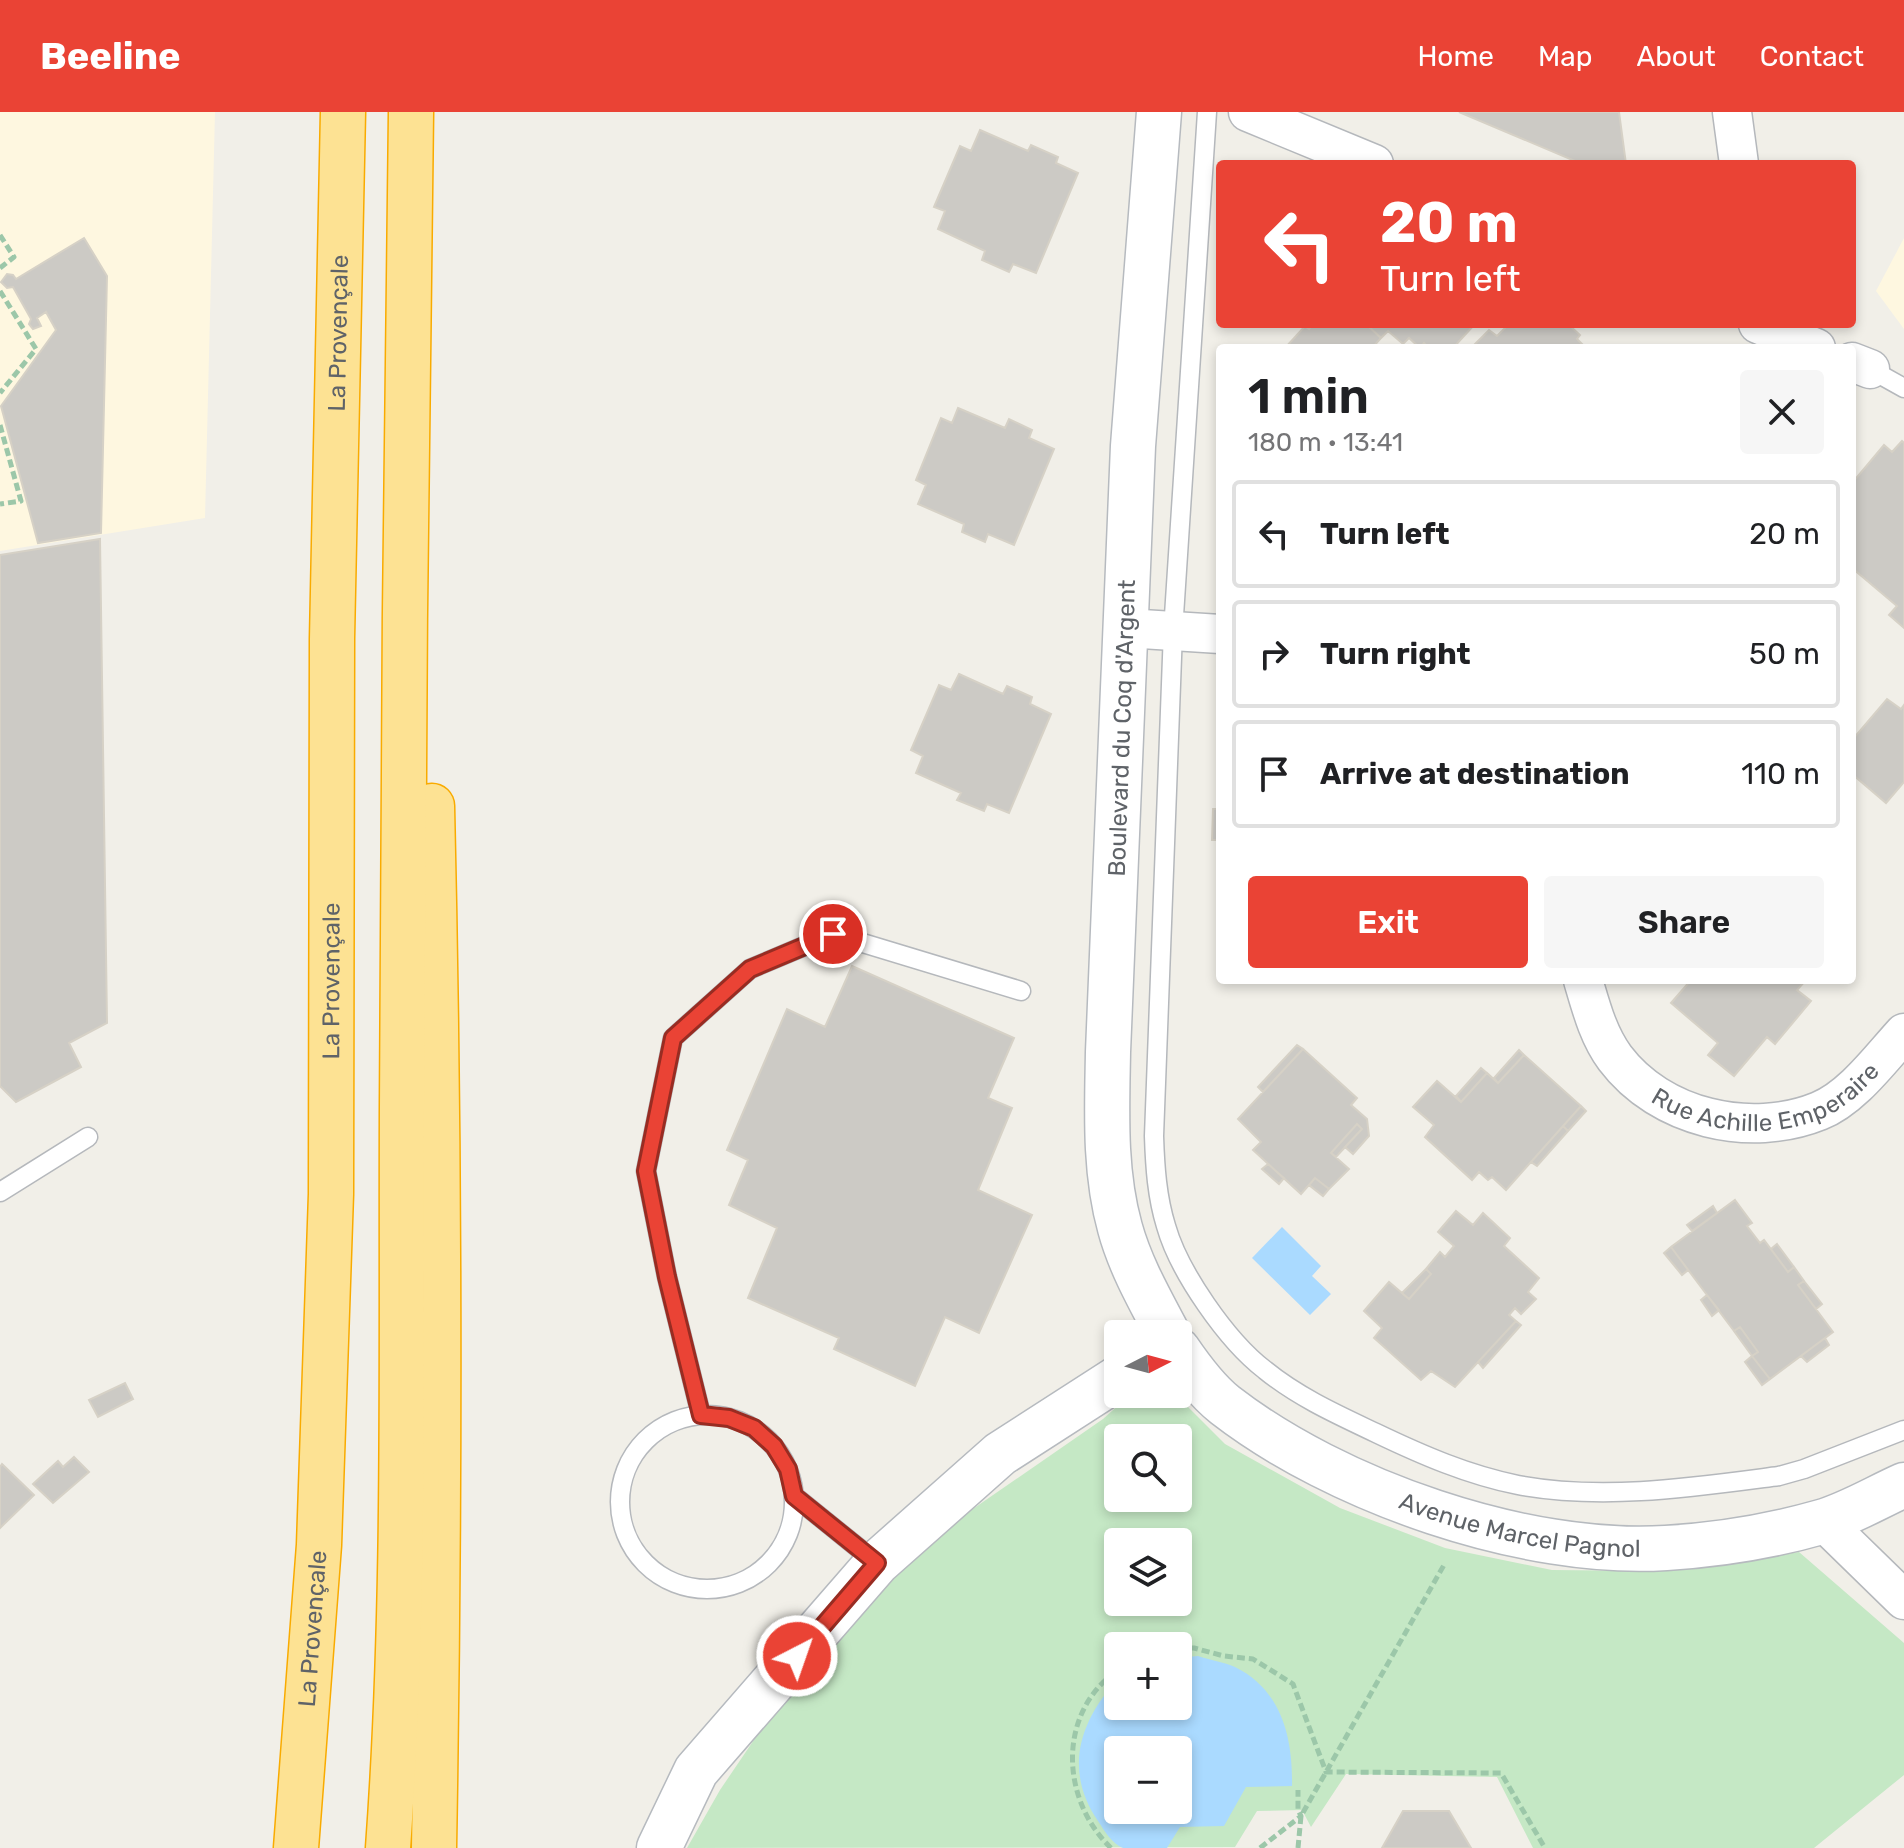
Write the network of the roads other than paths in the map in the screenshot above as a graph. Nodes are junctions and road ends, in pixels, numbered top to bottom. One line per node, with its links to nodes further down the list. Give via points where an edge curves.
1 (343, 112): 33 (highway, La Provençale, via 332,639 331,1194 319,1545)
2 (411, 112): 34 (highway, via 400,1564)
3 (417, 112): 35 (highway, via 434,925)
4 (1159, 112): 14 (street, Boulevard du Coq d'Argent, via 1133,446)
5 (1207, 112): 15 (lane, Boulevard du Coq d'Argent)
6 (1248, 112): 8 (street)
7 (1732, 112): 9 (street)
8 (1364, 160)
9 (1738, 160)
10 (1768, 328): 11 (street)
11 (1806, 344)
12 (1875, 368): 13 (lane)
13 (1904, 388)
14 (1126, 628): 15 (street); 23 (street, Boulevard du Coq d'Argent, via 1107,1139 1120,1230)
15 (1173, 631): 16 (street); 22 (lane, Boulevard du Coq d'Argent, via 1156,1183 1166,1229)
16 (1216, 634)
17 (1584, 984): 19 (street, Rue Achille Emperaire, via 1597,1027 1640,1087 1662,1102 1720,1120 1753,1123 1821,1110 1854,1087)
18 (1021, 991): 26 (lane, via 833,934 750,969 673,1038 646,1171)
19 (1904, 1033)
20 (88, 1137): 21 (lane)
21 (0, 1192)
22 (1212, 1312): 27 (lane, Avenue Marcel Pagnol, via 1265,1371 1310,1400 1406,1448 1519,1485 1612,1491 1779,1476)
23 (1160, 1320)
24 (1192, 1370): 30 (street, Avenue Marcel Pagnol, via 1223,1404 1335,1471 1411,1503 1508,1533 1591,1547 1666,1548)
25 (1104, 1387): 31 (street, via 1000,1454)
26 (701, 1415): 29 (lane, via 754,1428 788,1469); 29 (lane, via 673,1422 648,1438 630,1461 621,1489 622,1519 632,1546 650,1569 680,1585 704,1590 733,1586 759,1573 780,1552 792,1525)
27 (1904, 1430)
28 (1904, 1485): 30 (street, Avenue Marcel Pagnol)
29 (794, 1496): 31 (lane)
30 (1823, 1521): 32 (street)
31 (877, 1563): 36 (street, via 696,1771)
32 (1904, 1600)
33 (296, 1848)
34 (388, 1848)
35 (434, 1848)
36 (659, 1848)

